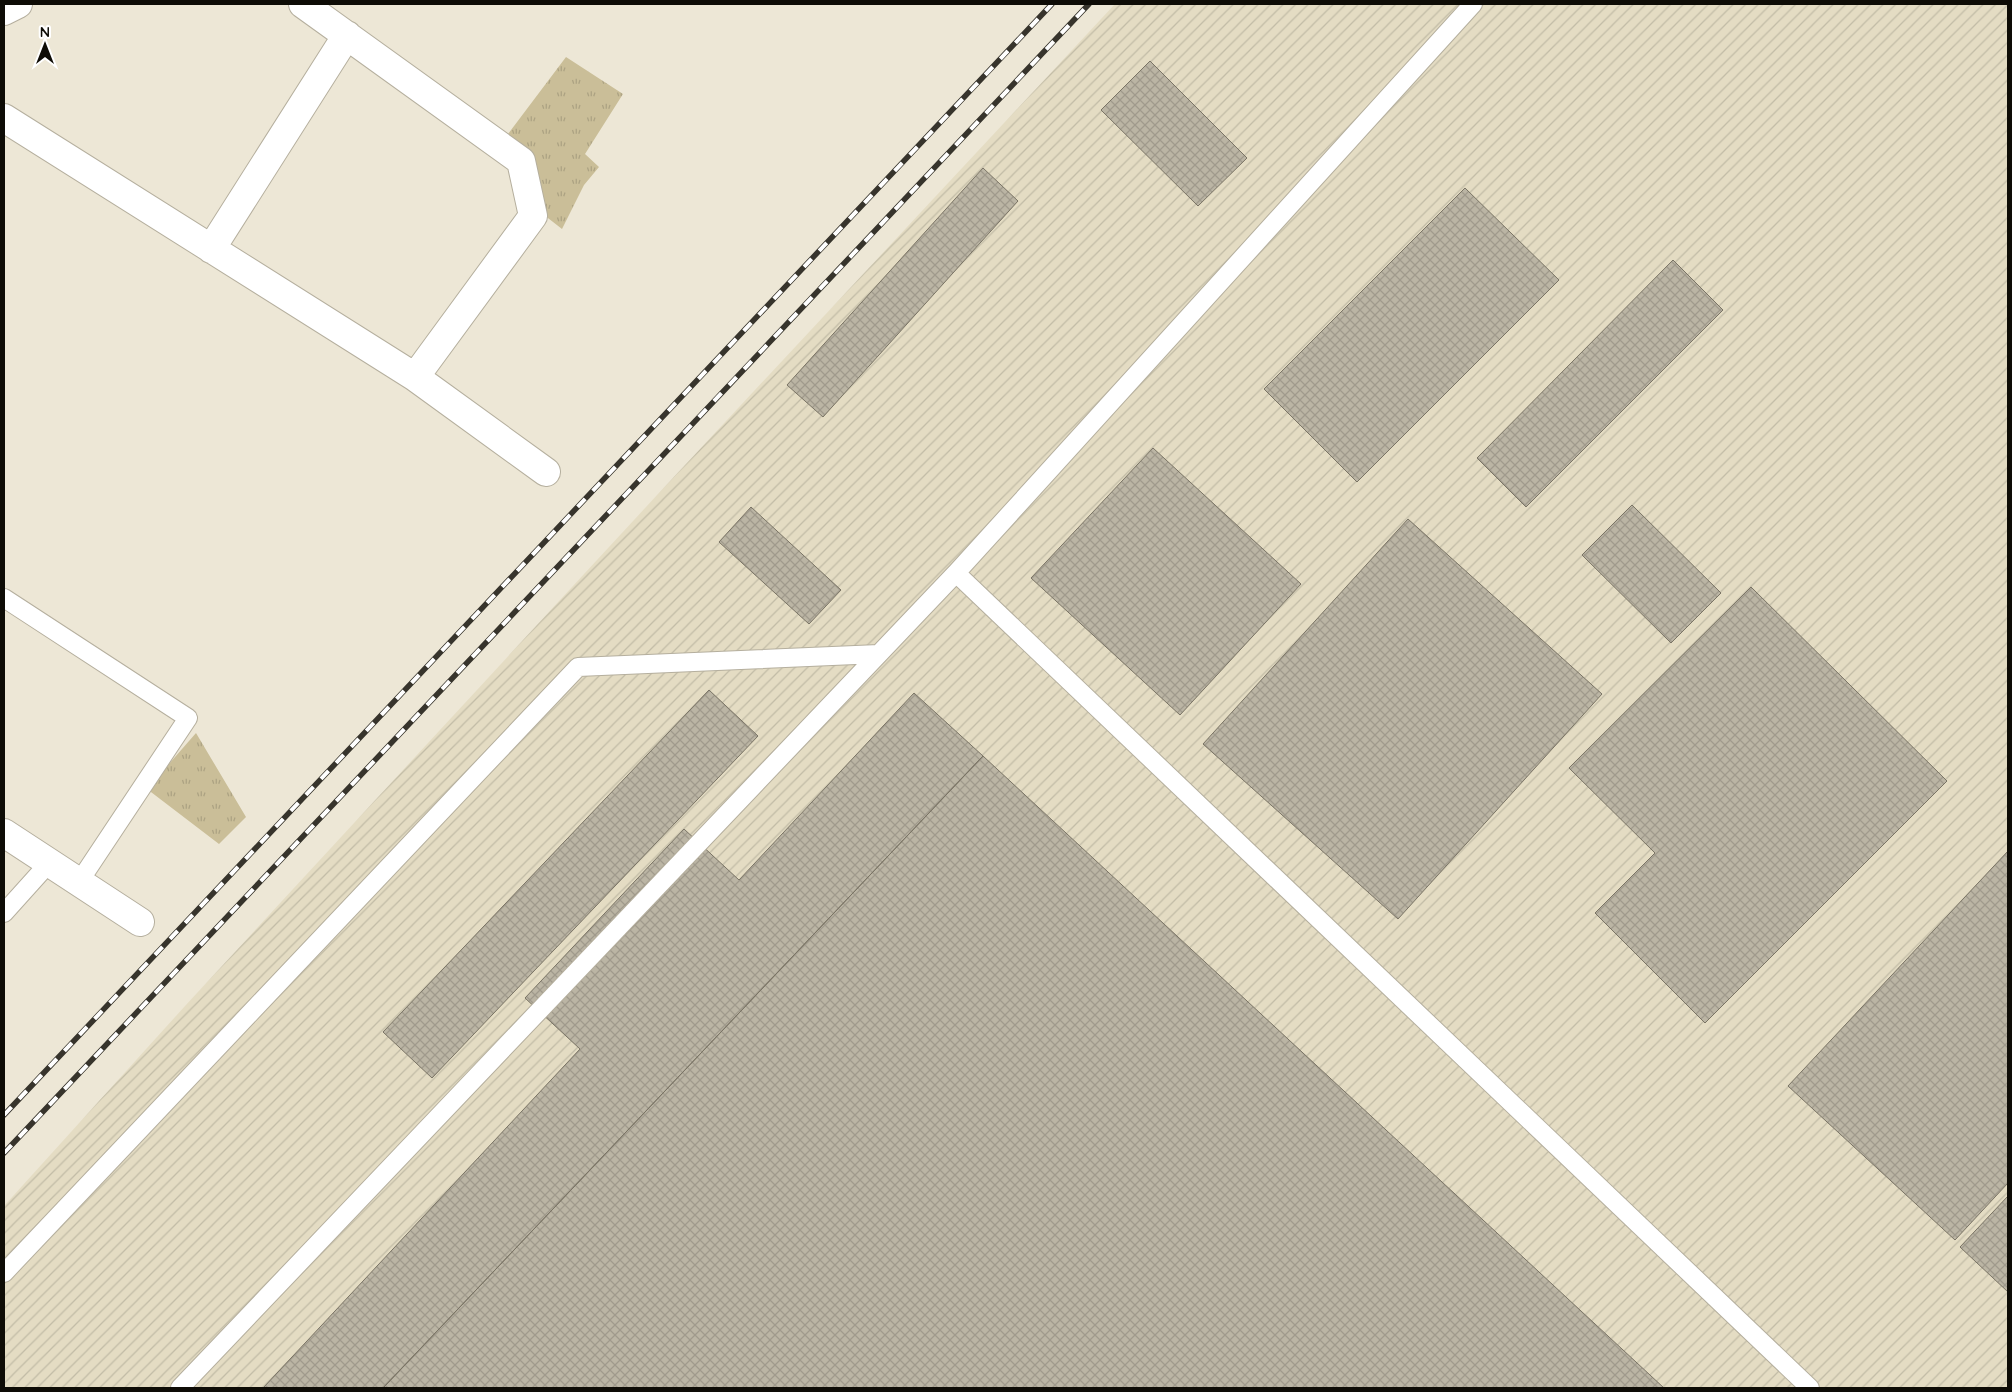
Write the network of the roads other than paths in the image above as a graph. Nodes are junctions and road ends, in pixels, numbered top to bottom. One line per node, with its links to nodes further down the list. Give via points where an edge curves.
1 (18, 4): 4 (street)
2 (302, 4): 5 (street)
3 (1473, 4): 10 (lane)
4 (4, 11)
5 (347, 36): 7 (street); 8 (street, via 521,161 533,216)
6 (4, 118): 7 (street)
7 (211, 249): 8 (street)
8 (415, 377): 9 (street)
9 (546, 472)
10 (956, 574): 12 (lane); 20 (lane)
11 (4, 598): 15 (lane, via 188,718)
12 (879, 654): 18 (lane, via 578,666); 19 (lane)
13 (4, 833): 14 (street)
14 (50, 863): 15 (street); 16 (lane)
15 (79, 882): 17 (street)
16 (4, 912)
17 (140, 922)
18 (4, 1273)
19 (180, 1388)
20 (1810, 1388)

